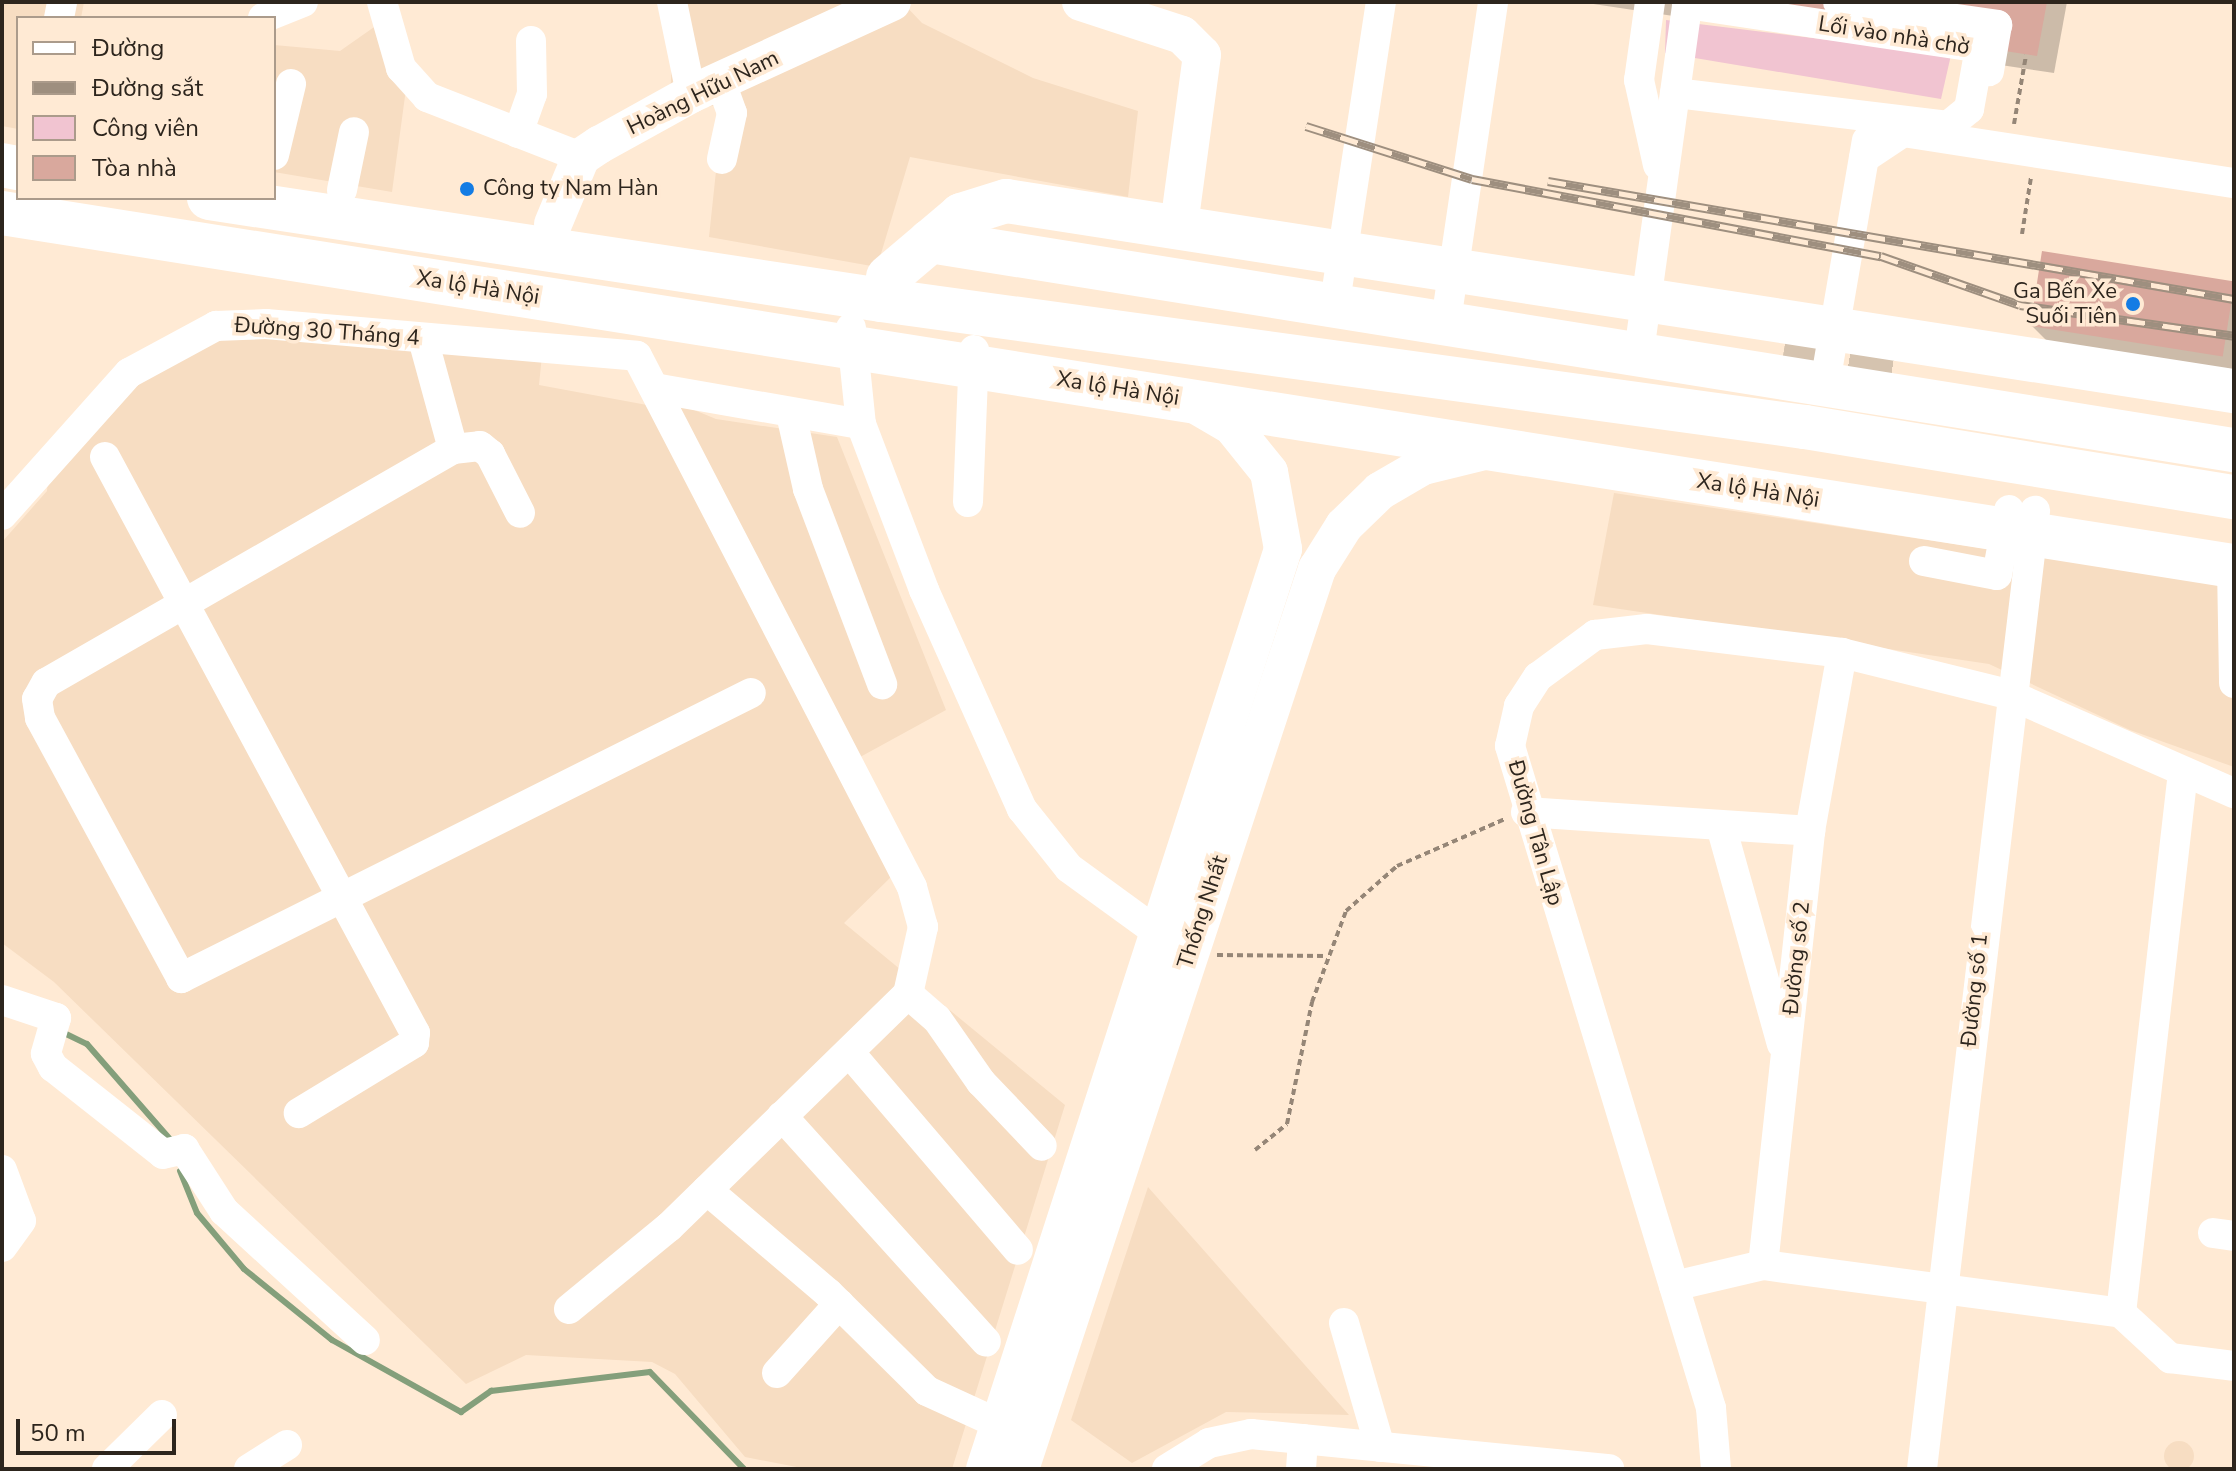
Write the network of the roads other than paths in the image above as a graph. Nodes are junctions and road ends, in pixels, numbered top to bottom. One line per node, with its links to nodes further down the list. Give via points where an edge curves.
1 (303, 2): 10 (street)
2 (382, 2): 17 (street, via 387,35 412,84 452,112)
3 (672, 2): 13 (street)
4 (892, 2): 13 (main road, Hoàng Hữu Nam)
5 (1081, 2): 29 (main road, via 1182,35 1202,55)
6 (1381, 2): 32 (street)
7 (1493, 2): 34 (street)
8 (1650, 2): 24 (street, via 1639,80)
9 (1838, 2): 18 (street, via 1997,25)
10 (268, 16)
11 (531, 41): 17 (street, via 532,94)
12 (291, 84): 19 (street)
13 (705, 87): 20 (main road, Hoàng Hữu Nam); 21 (street, via 732,113)
14 (1675, 93): 15 (street); 15 (street, Lối vào nhà chờ, via 1687,4 1980,48 1969,109 1948,126); 24 (street)
15 (1887, 122): 18 (street); 42 (street, via 1864,158)
16 (354, 132): 25 (street)
17 (518, 133): 20 (street)
18 (1977, 140): 23 (street)
19 (276, 147)
20 (581, 157): 31 (main road)
21 (722, 159)
22 (276, 179): 25 (highway, Xa lộ Hà Nội)
23 (2234, 183)
24 (1662, 185): 35 (street)
25 (342, 190): 28 (highway, Xa lộ Hà Nội)
26 (230, 200): 28 (highway, Xa lộ Hà Nội)
27 (10, 210): 41 (highway, Xa lộ Hà Nội)
28 (442, 220): 31 (highway, Xa lộ Hà Nội)
29 (1179, 225): 30 (highway, via 1006,201); 32 (highway)
30 (946, 228): 33 (highway); 37 (highway); 39 (highway)
31 (550, 238): 39 (highway, Xa lộ Hà Nội)
32 (1344, 251): 34 (highway); 37 (street)
33 (1268, 262)
34 (1455, 268): 35 (highway); 40 (street)
35 (1647, 296): 42 (highway); 44 (street)
36 (1522, 301): 38 (highway)
37 (1335, 302): 40 (highway)
38 (1574, 309)
39 (868, 313): 41 (highway, Xa lộ Hà Nội); 45 (highway, Xa lộ Hà Nội); 54 (street); 60 (highway, Xa lộ Hà Nội, via 1805,427)
40 (1446, 321): 44 (highway)
41 (640, 322): 43 (street, Đường 30 Tháng 4); 48 (street)
42 (1838, 328): 47 (street); 49 (highway)
43 (423, 339): 55 (street); 63 (street, Đường 30 Tháng 4, via 235,323 197,333 129,373)
44 (1639, 352): 47 (highway)
45 (974, 357): 50 (highway, Xa lộ Hà Nội); 53 (highway, Xa lộ Hà Nội); 61 (street)
46 (1909, 363): 52 (highway)
47 (1825, 383): 57 (highway)
48 (654, 388): 51 (street); 81 (street, via 912,887 923,927)
49 (2234, 391)
50 (1180, 399): 53 (highway, Xa lộ Hà Nội); 67 (main road, Thống Nhất, via 1232,426 1269,472 1284,529)
51 (791, 414): 54 (street); 71 (street, via 808,489)
52 (2234, 415)
53 (1351, 416): 56 (highway, Xa lộ Hà Nội); 59 (highway, Xa lộ Hà Nội)
54 (861, 424): 80 (street, via 924,590 1022,809 1069,868)
55 (453, 449): 62 (street, via 480,446 490,454); 68 (street)
56 (1495, 449): 59 (highway, Xa lộ Hà Nội); 67 (main road, Thống Nhất, via 1423,466 1380,491)
57 (2234, 450)
58 (105, 457): 68 (street)
59 (1720, 475): 64 (highway, Xa lộ Hà Nội)
60 (2234, 497)
61 (968, 502)
62 (520, 513)
63 (2, 515)
64 (2021, 521): 65 (highway, Xa lộ Hà Nội); 66 (street, via 1997,575); 73 (street, Đường số 1)
65 (2233, 558): 70 (street)
66 (1924, 561)
67 (1291, 590): 80 (main road, Thống Nhất)
68 (182, 602): 79 (street); 79 (street, via 46,683 37,699 40,718 173,968 193,978)
69 (1842, 653): 73 (street, Đường Tân Lập); 76 (street, Đường Tân Lập, via 1647,629 1595,635 1538,677 1519,706 1510,746); 78 (street, Đường số 2)
70 (2234, 683)
71 (882, 684)
72 (751, 693): 79 (street)
73 (2008, 694): 74 (street, Đường Tân Lập); 94 (street, Đường số 1)
74 (2183, 772): 75 (street, Đường Tân Lập); 97 (street)
75 (2234, 793)
76 (1526, 812): 77 (street); 93 (street, Đường Tân Lập)
77 (1721, 826): 78 (street); 84 (street)
78 (1810, 831): 84 (street, Đường số 2)
79 (341, 899): 85 (street, via 416,1039)
80 (1175, 942): 104 (main road, Thống Nhất); 111 (main road, Thống Nhất)
81 (908, 994): 83 (street); 87 (street, via 937,1019 981,1082)
82 (2, 1000): 99 (street, via 35,1007 55,1029 46,1054 53,1067 163,1154 184,1149 224,1211)
83 (849, 1052): 86 (street); 91 (street)
84 (1786, 1058): 92 (street, Đường số 2)
85 (299, 1113)
86 (782, 1116): 89 (street); 100 (street)
87 (1042, 1146)
88 (2, 1170): 90 (street, via 21,1221)
89 (707, 1190): 95 (street); 96 (street)
90 (2, 1247)
91 (1018, 1250)
92 (1763, 1265): 93 (street); 94 (street)
93 (1674, 1286): 115 (street, Đường Tân Lập, via 1711,1408)
94 (1942, 1292): 97 (street); 116 (street, Đường số 1)
95 (839, 1304): 102 (street); 104 (street, via 927,1391)
96 (569, 1309)
97 (2121, 1313): 101 (street, via 2170,1358)
98 (1344, 1323): 107 (street)
99 (365, 1340)
100 (986, 1342)
101 (2234, 1366)
102 (777, 1373)
103 (162, 1415): 108 (street)
104 (999, 1424): 110 (main road, Thống Nhất)
105 (1303, 1439): 107 (street); 112 (street, via 1236,1435); 113 (street)
106 (287, 1445): 109 (street)
107 (1380, 1447): 114 (street)
108 (107, 1469)
109 (249, 1469)
110 (985, 1469)
111 (1020, 1469)
112 (1167, 1469)
113 (1301, 1469)
114 (1609, 1469)
115 (1716, 1469)
116 (1922, 1469)

